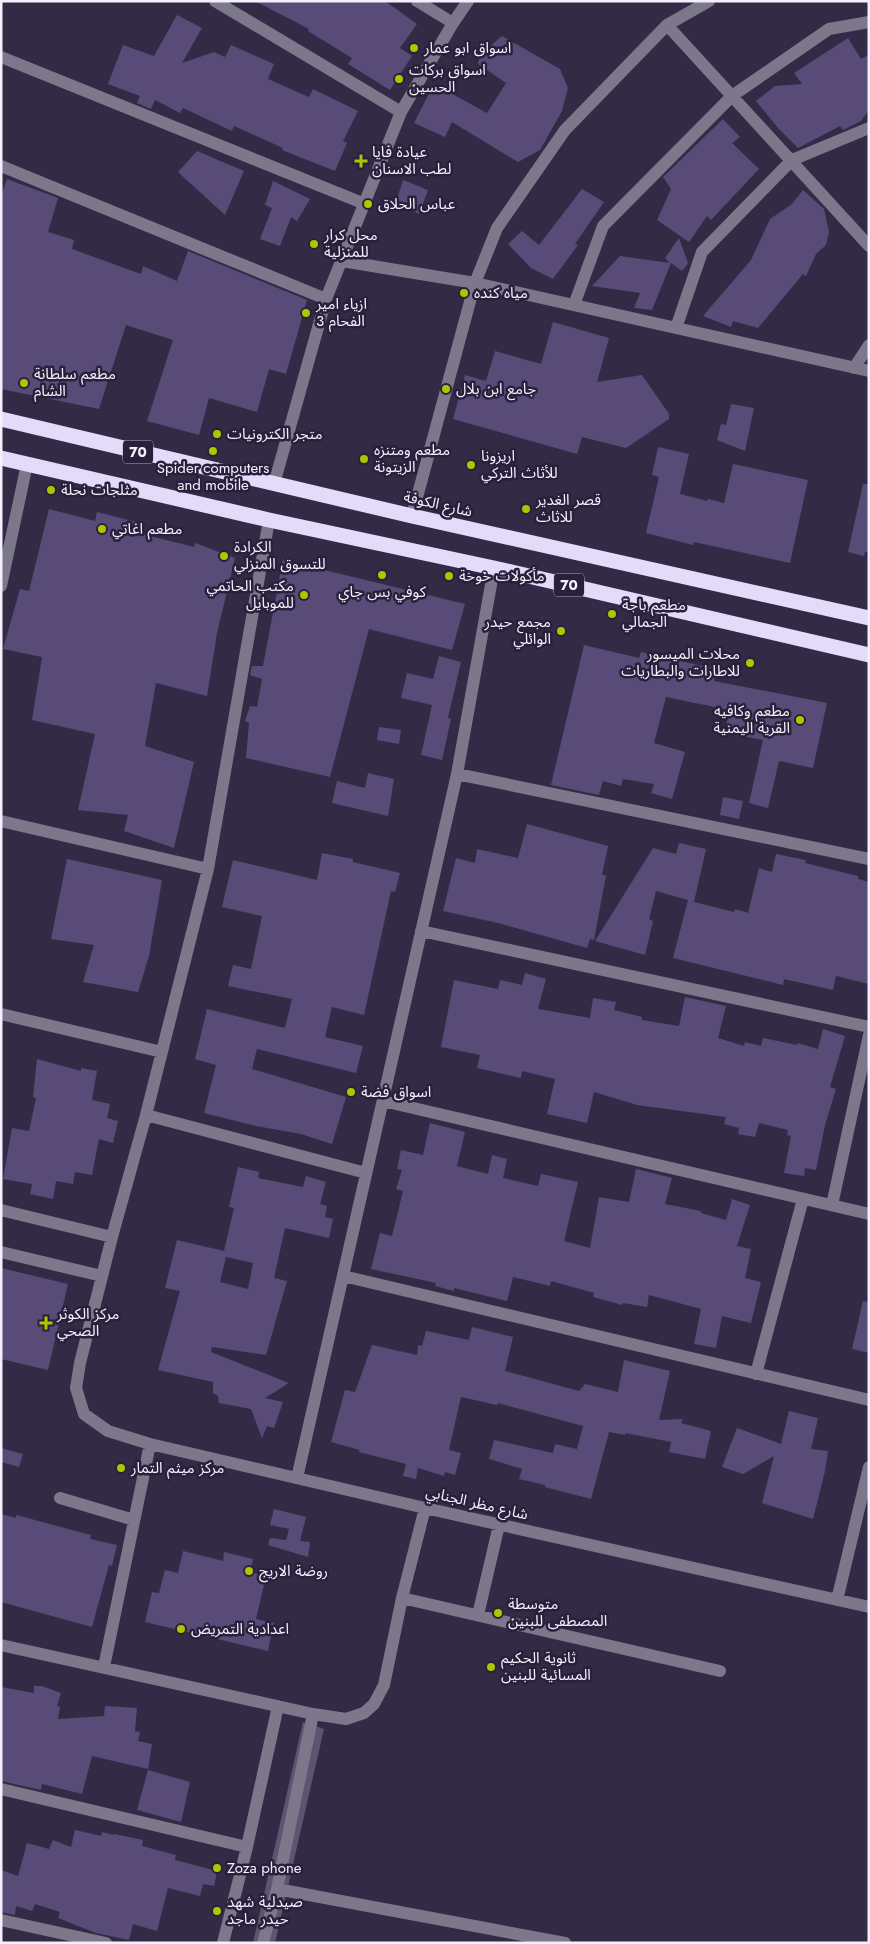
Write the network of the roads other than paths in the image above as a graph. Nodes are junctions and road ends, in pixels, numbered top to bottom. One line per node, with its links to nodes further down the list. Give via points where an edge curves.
1 (215, 1): 10 (street)
2 (417, 1): 6 (street)
3 (468, 1): 6 (street)
4 (709, 1): 7 (street)
5 (869, 22): 9 (street, via 829,29)
6 (453, 23): 10 (street)
7 (666, 25): 9 (street); 17 (street, via 565,130 497,228)
8 (1, 57): 14 (street)
9 (732, 96): 12 (street); 19 (street, via 603,226)
10 (402, 112): 14 (street)
11 (869, 128): 12 (street)
12 (792, 160): 15 (street); 20 (street, via 702,252)
13 (1, 166): 18 (street)
14 (365, 204): 16 (street)
15 (866, 238)
16 (342, 261): 17 (street); 18 (street)
17 (475, 283): 19 (street); 28 (street)
18 (326, 299): 27 (street)
19 (574, 305): 20 (street)
20 (676, 328): 22 (street)
21 (869, 345): 22 (street)
22 (854, 368): 23 (street)
23 (869, 372)
24 (1, 419): 27 (highway, شارع الكوفة / 70)
25 (1, 458): 26 (highway, 70)
26 (27, 464): 29 (highway, 70); 31 (street)
27 (274, 484): 28 (highway, شارع الكوفة / 70)
28 (412, 516): 32 (highway, شارع الكوفة / 70)
29 (269, 520): 30 (highway, 70); 37 (street)
30 (494, 568): 33 (highway, 70); 34 (street)
31 (1, 586)
32 (869, 618)
33 (869, 655)
34 (457, 774): 36 (street); 38 (street)
35 (1, 821): 37 (street)
36 (869, 859)
37 (208, 869): 42 (street)
38 (421, 931): 40 (street); 43 (street)
39 (1, 1014): 42 (street)
40 (869, 1026)
41 (869, 1035): 47 (street)
42 (162, 1052): 44 (street)
43 (383, 1101): 45 (street); 46 (street)
44 (146, 1115): 45 (street); 50 (street)
45 (366, 1173): 53 (street)
46 (803, 1198): 47 (street); 54 (street)
47 (832, 1206): 49 (street)
48 (1, 1210): 50 (street)
49 (869, 1214)
50 (112, 1236): 52 (street)
51 (1, 1252): 52 (street)
52 (102, 1276): 56 (street, شارع مظر الجنابي, via 76,1388 84,1414 108,1431)
53 (343, 1276): 54 (street); 58 (street)
54 (756, 1374): 55 (street)
55 (869, 1400)
56 (150, 1444): 58 (street, شارع مظر الجنابي); 61 (street)
57 (869, 1467): 64 (street)
58 (297, 1478): 60 (street, شارع مظر الجنابي)
59 (60, 1498): 61 (street)
60 (425, 1508): 62 (street, شارع مظر الجنابي); 63 (street)
61 (134, 1520): 68 (street)
62 (499, 1525): 64 (street, شارع مظر الجنابي); 66 (street)
63 (402, 1598): 66 (street); 71 (street, via 384,1685 374,1704 364,1713 346,1720)
64 (837, 1600): 65 (street, شارع مظر الجنابي)
65 (869, 1607)
66 (478, 1615): 69 (street)
67 (1, 1645): 68 (street)
68 (104, 1667): 70 (street)
69 (720, 1671)
70 (278, 1706): 71 (street); 73 (street)
71 (313, 1714): 74 (street)
72 (1, 1789): 73 (street)
73 (247, 1847): 77 (street)
74 (277, 1889): 78 (street); 79 (street)
75 (1, 1920): 76 (street)
76 (106, 1943)
77 (223, 1943)
78 (264, 1943)
79 (565, 1943)

